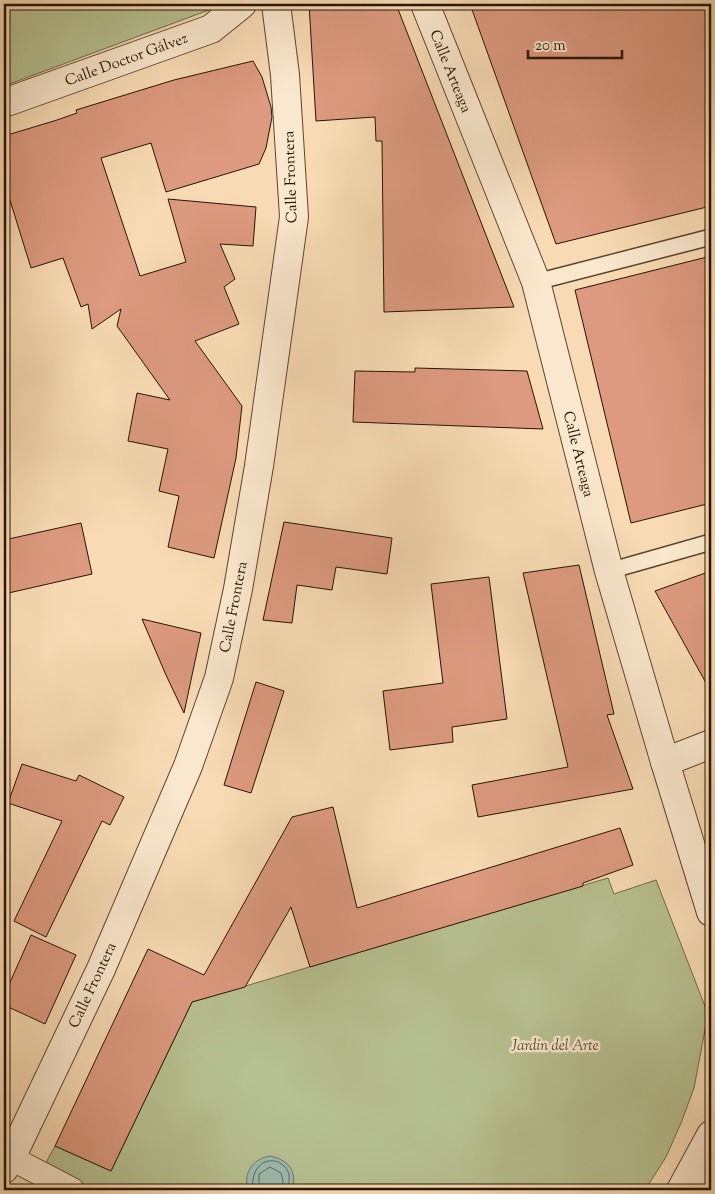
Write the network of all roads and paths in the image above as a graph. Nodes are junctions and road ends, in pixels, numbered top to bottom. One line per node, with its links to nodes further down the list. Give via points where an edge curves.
1 (242, 4): 4 (street, Calle Doctor Gálvez, via 211,29)
2 (276, 4): 13 (street, Calle Frontera, via 285,75 294,217 259,466 219,678 188,766 101,968)
3 (425, 4): 6 (street, Calle Arteaga)
4 (4, 104)
5 (711, 237): 6 (lane)
6 (536, 282): 8 (street, Calle Arteaga)
7 (711, 542): 8 (lane)
8 (608, 571): 10 (street, Calle Arteaga)
9 (711, 744): 10 (street)
10 (665, 762): 11 (street, Calle Arteaga)
11 (711, 912)
12 (711, 1135): 16 (street)
13 (7, 1164): 15 (street)
14 (711, 1188): 17 (street)
15 (72, 1190)
16 (681, 1190)
17 (707, 1190)

